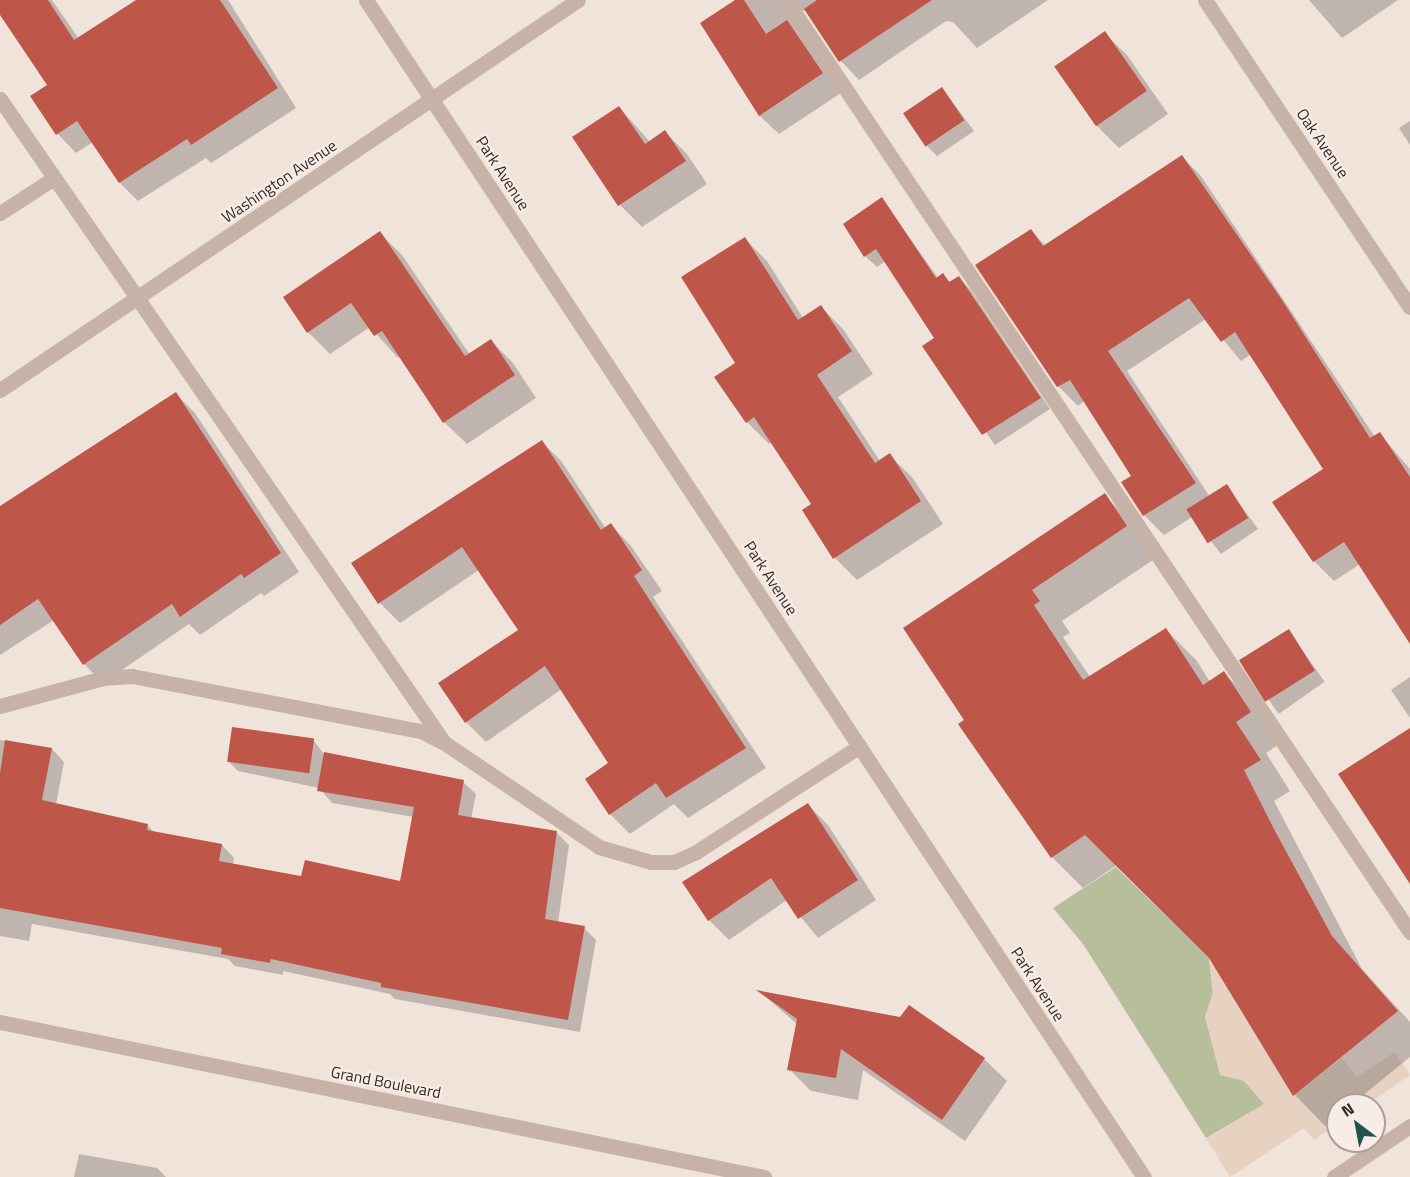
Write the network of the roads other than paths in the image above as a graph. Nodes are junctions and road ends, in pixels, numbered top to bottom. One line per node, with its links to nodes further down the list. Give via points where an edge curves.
1 (366, 0): 6 (street, Park Avenue)
2 (578, 0): 6 (street, Washington Avenue)
3 (786, 0): 15 (street)
4 (1205, 0): 10 (street, Oak Avenue)
5 (0, 99): 7 (street)
6 (433, 100): 9 (street, Washington Avenue); 14 (street, Park Avenue)
7 (54, 178): 8 (street); 9 (street)
8 (0, 213)
9 (137, 298): 11 (street, Washington Avenue); 13 (street)
10 (1410, 307)
11 (0, 390)
12 (0, 706): 13 (street, via 103,678 132,676 420,732)
13 (444, 742): 14 (street, via 599,847 651,862 674,862 696,852)
14 (860, 746): 19 (street, Park Avenue)
15 (1410, 932)
16 (0, 1022): 18 (street, Grand Boulevard)
17 (1410, 1126): 20 (street)
18 (764, 1177)
19 (1144, 1177)
20 (1334, 1177)

